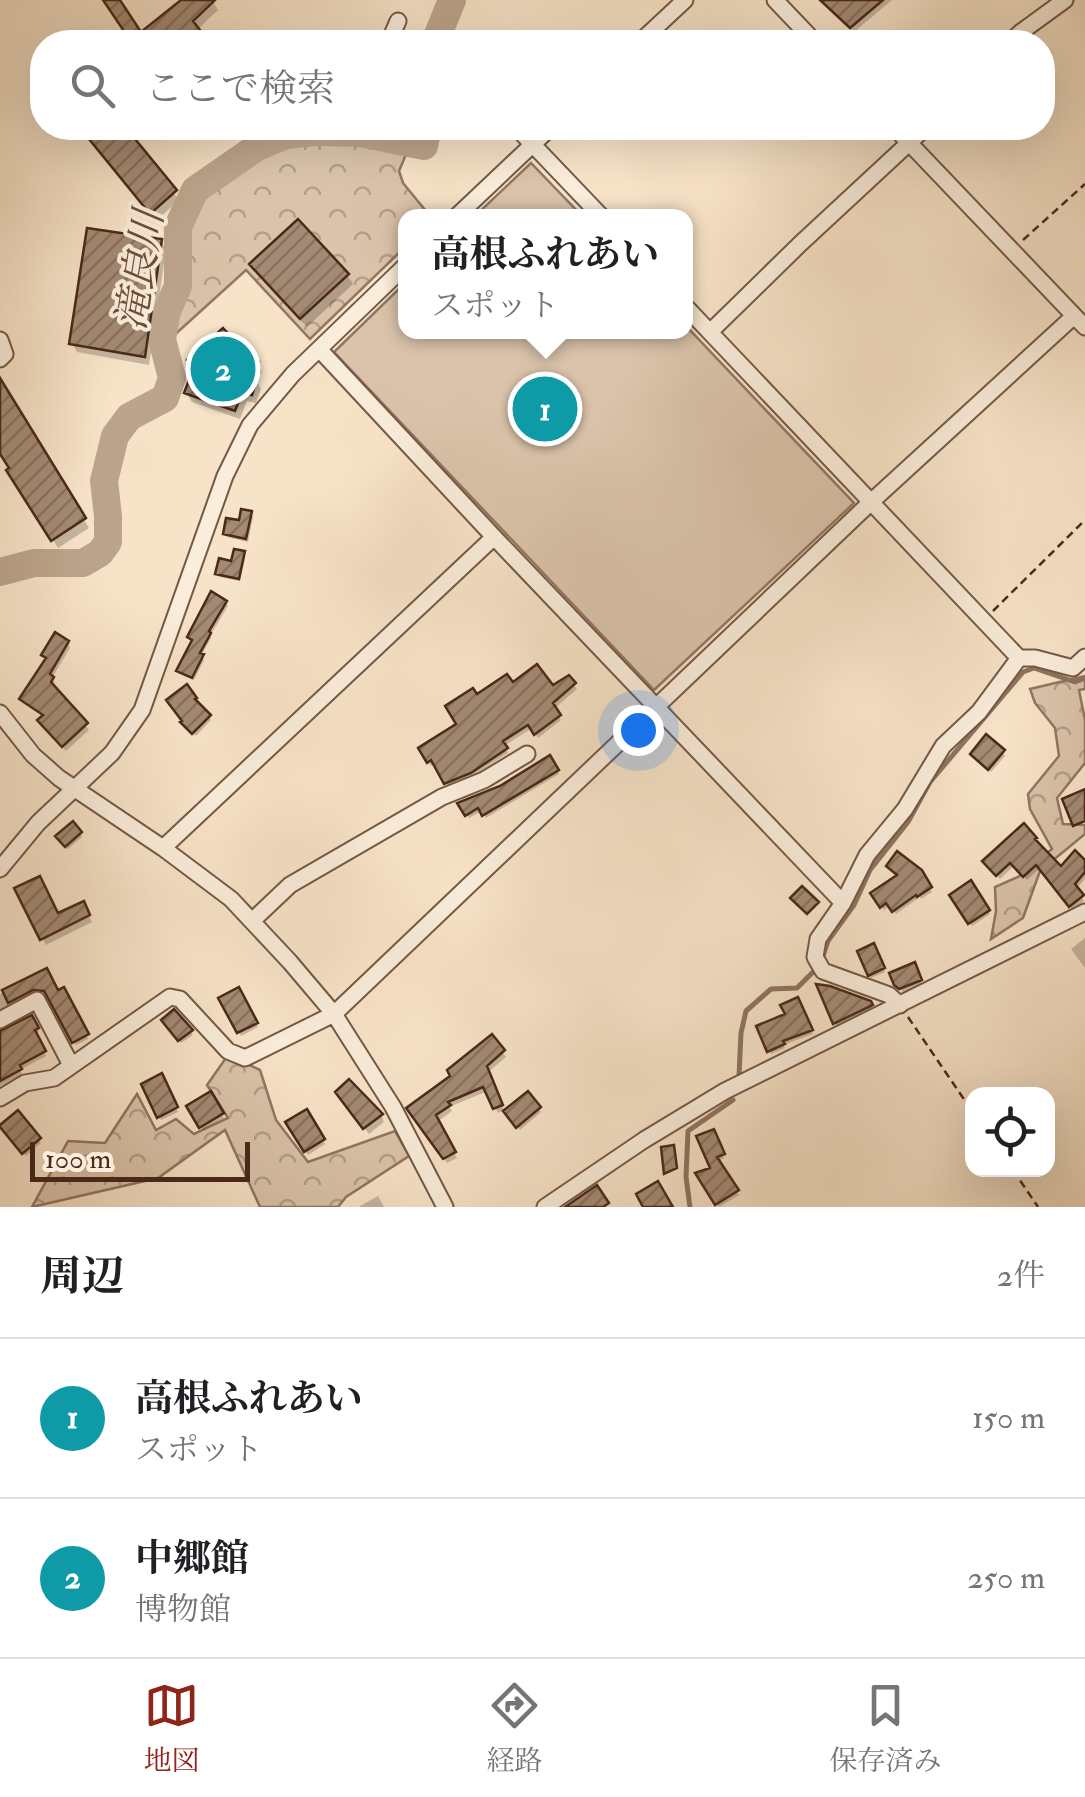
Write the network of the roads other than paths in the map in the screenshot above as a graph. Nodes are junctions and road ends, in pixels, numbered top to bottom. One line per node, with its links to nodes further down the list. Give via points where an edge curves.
1 (685, 0): 6 (street)
2 (775, 0): 7 (street)
3 (1064, 0): 8 (street)
4 (398, 21): 5 (street)
5 (394, 30)
6 (653, 30)
7 (804, 30)
8 (1024, 30)
9 (529, 140): 14 (street)
10 (537, 140): 14 (street)
11 (907, 140): 13 (street)
12 (913, 140): 13 (street)
13 (910, 143): 19 (street); 20 (street)
14 (533, 144): 15 (street); 16 (street)
15 (464, 209)
16 (594, 209)
17 (398, 273): 22 (street)
18 (693, 314): 20 (street)
19 (1080, 321): 24 (street)
20 (710, 332): 24 (street)
21 (0, 340): 23 (street)
22 (319, 348): 25 (street); 31 (street, via 250,425 225,476 142,710)
23 (0, 359)
24 (871, 502): 27 (street); 28 (street)
25 (494, 537): 28 (street); 32 (street)
26 (1085, 657): 27 (street, via 1073,668)
27 (1019, 658): 34 (street, via 944,746 906,810 867,855)
28 (658, 707): 34 (street); 38 (street)
29 (0, 713): 31 (street, via 32,755)
30 (526, 754): 36 (street, via 290,885)
31 (77, 788): 32 (street); 33 (street)
32 (163, 848): 36 (street)
33 (0, 869)
34 (843, 903): 37 (street, via 818,939 819,964)
35 (1085, 912): 37 (street)
36 (252, 921): 38 (street)
37 (900, 1005): 43 (street, via 726,1091)
38 (334, 1014): 40 (street, via 245,1058 228,1051 170,997); 42 (street)
39 (0, 1020): 40 (street, via 37,1000)
40 (71, 1064): 41 (street, via 54,1078 25,1083)
41 (0, 1098)
42 (445, 1207)
43 (545, 1207)

